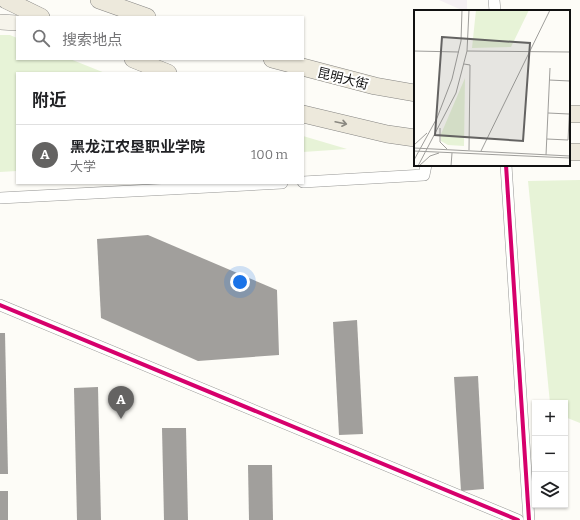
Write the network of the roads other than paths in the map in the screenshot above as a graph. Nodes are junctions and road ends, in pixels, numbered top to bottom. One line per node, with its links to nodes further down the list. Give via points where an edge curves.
1 (6, 0): 5 (main road)
2 (99, 0): 6 (main road)
3 (494, 0): 4 (street)
4 (495, 10)
5 (39, 16)
6 (144, 16)
7 (0, 22): 8 (main road)
8 (16, 23)
9 (136, 60): 11 (main road)
10 (276, 60): 12 (main road, 昆明大街, via 375,86)
11 (166, 72)
12 (414, 93)
13 (304, 114): 14 (main road, one-way to 14)
14 (414, 138)
15 (426, 166): 17 (street, via 424,175)
16 (506, 166): 22 (street)
17 (304, 182)
18 (263, 184): 19 (street)
19 (0, 198)
20 (0, 305): 21 (street)
21 (518, 520)
22 (530, 520)

